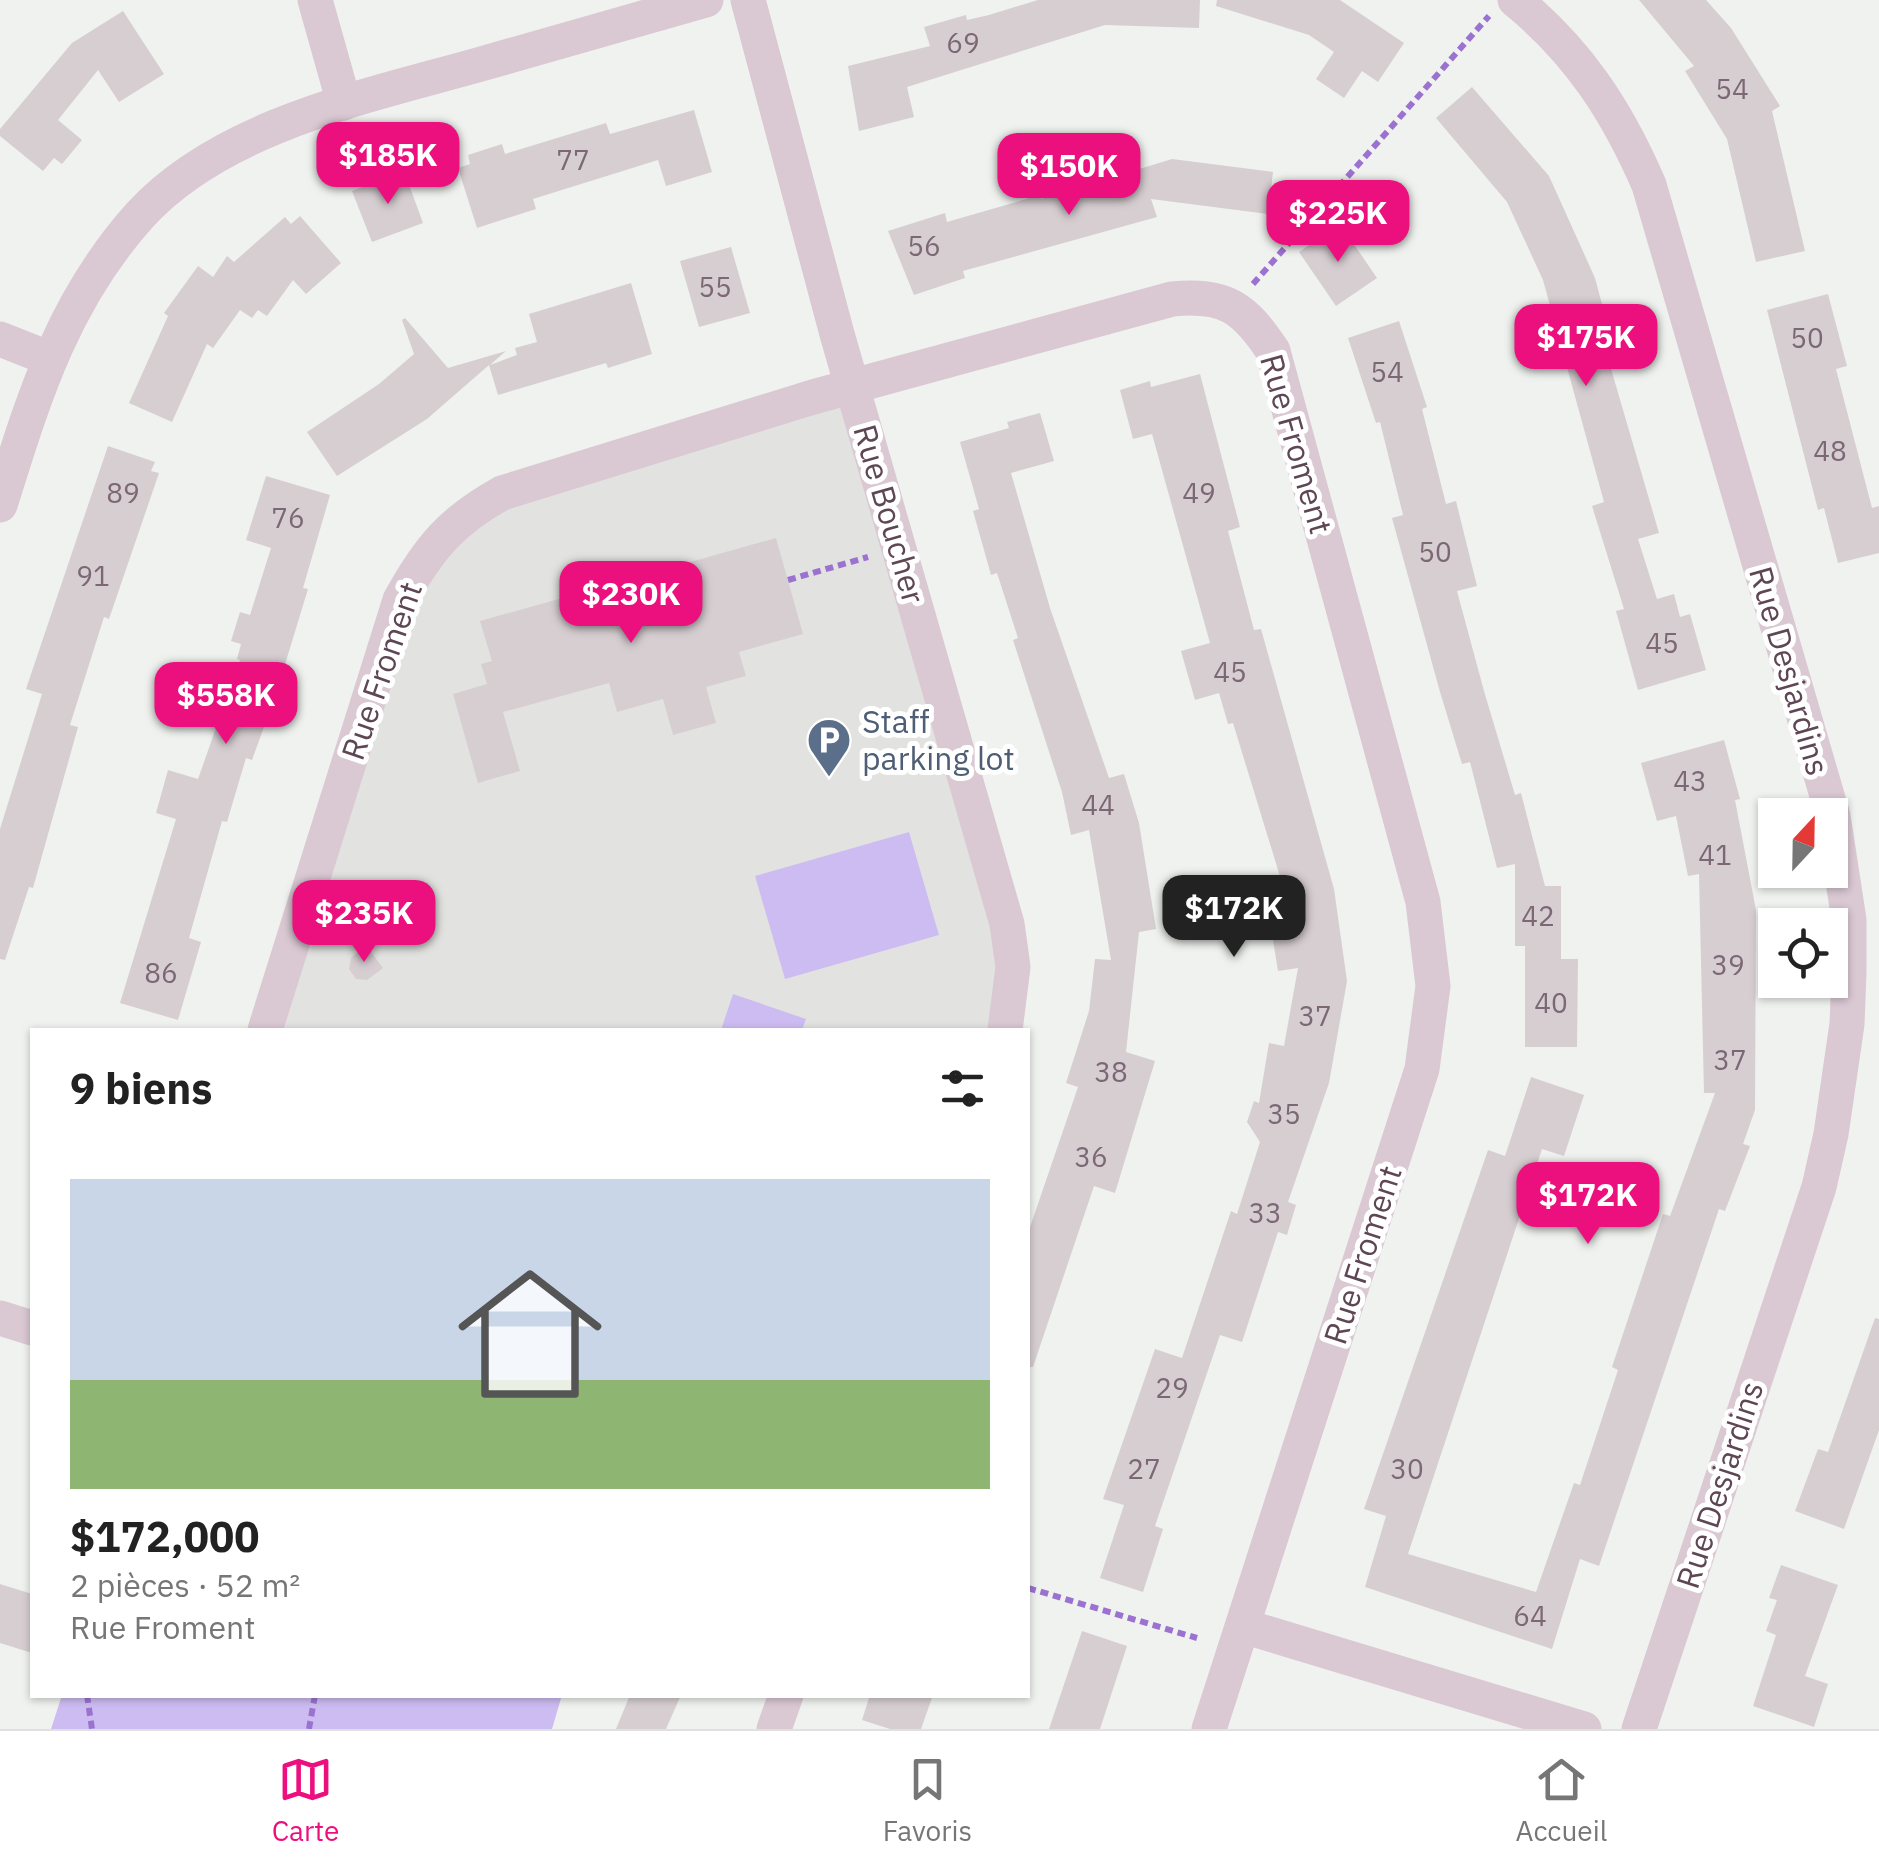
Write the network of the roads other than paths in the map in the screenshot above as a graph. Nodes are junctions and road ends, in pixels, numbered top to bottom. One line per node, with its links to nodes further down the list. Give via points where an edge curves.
1 (315, 0): 5 (street)
2 (706, 0): 5 (street)
3 (748, 0): 8 (street, Rue Boucher)
4 (1505, 4): 19 (street, Rue Desjardins, via 1577,58 1628,138 1649,186 1832,816 1849,920 1847,1024 1819,1186)
5 (344, 103): 7 (street, via 217,154 177,180 116,243)
6 (0, 339): 7 (street)
7 (48, 358): 9 (street)
8 (852, 386): 10 (street, Rue Froment, via 502,493 440,538 400,600); 11 (street, Rue Boucher, via 1006,924 1013,967); 14 (street, Rue Froment, via 1172,299 1206,296 1256,326 1273,351 1423,902 1433,986 1422,1069)
9 (0, 505)
10 (266, 1028)
11 (1005, 1028)
12 (0, 1318): 13 (street)
13 (30, 1327)
14 (1243, 1626): 17 (street, Rue Froment); 18 (street)
15 (785, 1698): 16 (street)
16 (774, 1729)
17 (1209, 1729)
18 (1584, 1729)
19 (1639, 1729)

